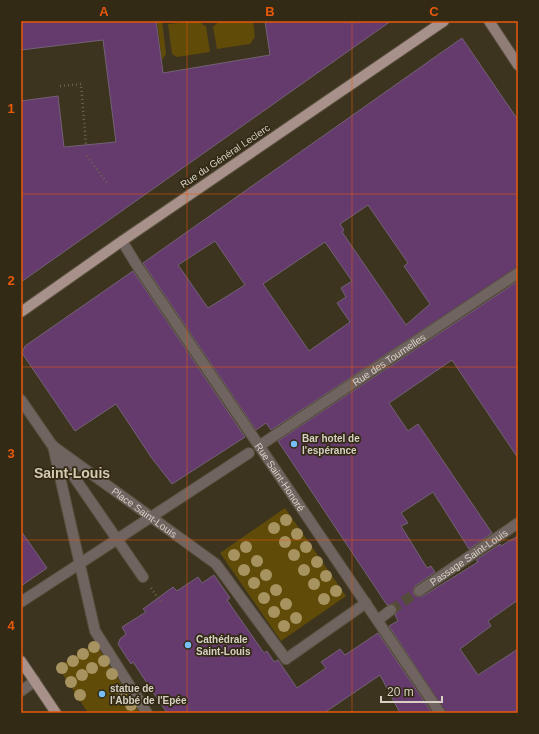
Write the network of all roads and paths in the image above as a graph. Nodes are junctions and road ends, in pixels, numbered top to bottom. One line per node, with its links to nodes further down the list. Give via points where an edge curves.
1 (444, 21): 8 (main road, Rue du Général Leclerc)
2 (489, 21): 3 (street)
3 (518, 65)
4 (60, 86): 5 (path, via 81,84)
5 (86, 145)
6 (87, 156): 7 (path)
7 (107, 183)
8 (122, 241): 10 (main road, Rue du Général Leclerc); 13 (street, Rue Saint-Honoré)
9 (518, 273): 13 (street, Rue des Tournelles)
10 (21, 312)
11 (21, 400): 12 (street)
12 (53, 446): 14 (street, Place Saint-Louis); 16 (street); 17 (street)
13 (259, 446): 14 (street, Rue des Tournelles); 21 (street, Rue Saint-Honoré)
14 (151, 517): 16 (street, Rue des Tournelles); 21 (street, Place Saint-Louis, via 216,564 286,659)
15 (518, 523): 19 (street, Passage Saint-Louis)
16 (117, 539): 17 (street, Rue des Tournelles); 18 (street)
17 (80, 563): 20 (street, Rue des Tournelles); 28 (street, via 95,631)
18 (143, 577)
19 (418, 591)
20 (21, 602)
21 (366, 602): 23 (street, Rue Saint-Honoré)
22 (391, 610): 23 (street)
23 (378, 620): 29 (street, Rue Saint-Honoré)
24 (21, 661): 25 (main road)
25 (35, 681): 26 (street); 27 (main road)
26 (21, 690)
27 (56, 713)
28 (147, 713)
29 (440, 713)

